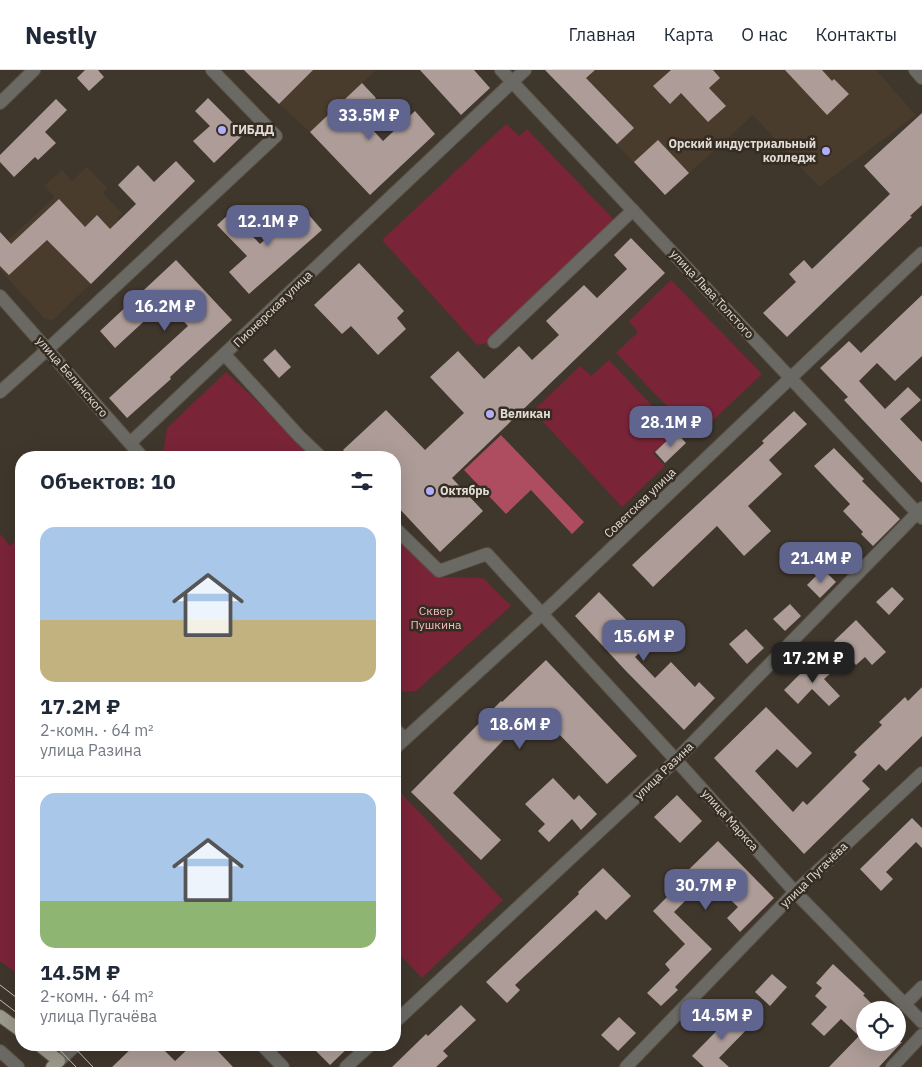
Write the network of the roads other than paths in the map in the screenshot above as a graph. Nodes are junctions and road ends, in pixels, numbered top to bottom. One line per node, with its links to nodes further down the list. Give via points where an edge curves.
1 (34, 70): 8 (street)
2 (212, 70): 13 (street, via 276,136)
3 (501, 70): 7 (street, улица Льва Толстого)
4 (525, 70): 7 (street, Пионерская улица)
5 (915, 70): 6 (street)
6 (922, 78)
7 (511, 82): 9 (street, улица Льва Толстого); 14 (street, Пионерская улица)
8 (0, 103)
9 (633, 210): 12 (street); 15 (street, улица Льва Толстого)
10 (922, 253): 15 (street, Советская улица)
11 (0, 296): 13 (street, улица Белинского)
12 (494, 342)
13 (48, 349): 16 (street); 17 (street, улица Белинского)
14 (225, 355): 17 (street, Пионерская улица); 19 (street)
15 (790, 378): 20 (street, улица Льва Толстого); 22 (street, Советская улица)
16 (0, 392)
17 (130, 443): 18 (street, улица Белинского)
18 (137, 451)
19 (315, 451)
20 (920, 514): 26 (street, улица Разина)
21 (401, 534): 22 (street, улица Маркса, via 439,571 487,554)
22 (542, 614): 24 (street, Советская улица); 26 (street, улица Маркса)
23 (401, 735): 24 (street)
24 (405, 739): 25 (street, Советская улица)
25 (401, 743)
26 (676, 760): 28 (street, улица Маркса); 34 (street, улица Разина)
27 (922, 773): 28 (street, улица Пугачёва)
28 (795, 892): 30 (street, улица Маркса); 47 (street, улица Пугачёва)
29 (922, 988): 31 (street)
30 (902, 1001)
31 (906, 1003)
32 (906, 1005): 35 (street, улица Маркса)
33 (0, 1016): 36 (main road)
34 (401, 1016)
35 (922, 1022)
36 (15, 1027)
37 (922, 1035): 48 (street)
38 (0, 1051): 44 (street)
39 (44, 1051): 43 (main road)
40 (70, 1051): 43 (street)
41 (267, 1051): 45 (street)
42 (363, 1051): 46 (street)
43 (56, 1064)
44 (18, 1067)
45 (282, 1067)
46 (346, 1067)
47 (626, 1067)
48 (892, 1067)

